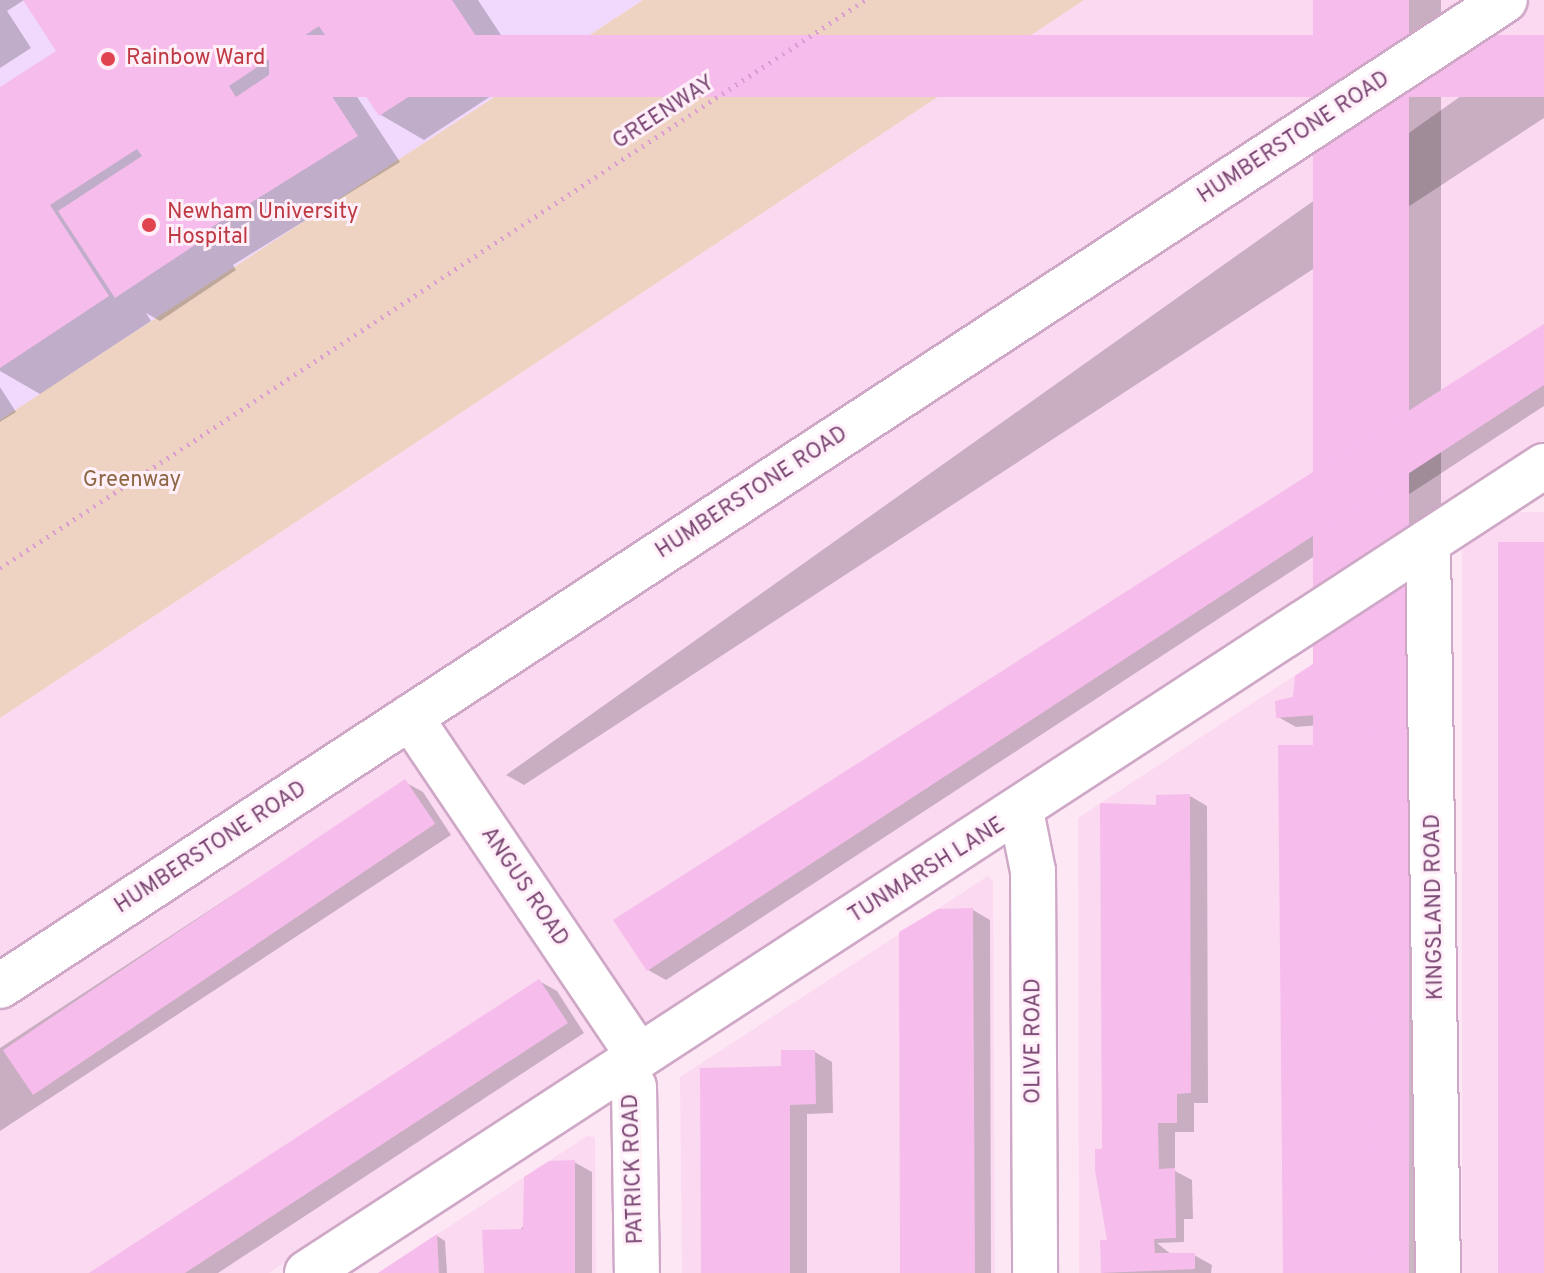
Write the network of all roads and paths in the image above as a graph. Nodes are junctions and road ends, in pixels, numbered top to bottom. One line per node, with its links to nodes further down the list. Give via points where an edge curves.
1 (865, 0): 5 (path, GREENWAY)
2 (1505, 0): 6 (street, HUMBERSTONE ROAD)
3 (1544, 466): 4 (street, TUNMARSH LANE)
4 (1428, 542): 7 (street, TUNMARSH LANE); 13 (street, KINGSLAND ROAD)
5 (0, 568)
6 (410, 717): 8 (street, HUMBERSTONE ROAD); 9 (street, ANGUS ROAD)
7 (1021, 811): 9 (street, TUNMARSH LANE); 12 (street, OLIVE ROAD, via 1033,871)
8 (0, 986)
9 (631, 1062): 10 (street, TUNMARSH LANE); 11 (street, PATRICK ROAD)
10 (307, 1273)
11 (637, 1273)
12 (1035, 1273)
13 (1438, 1273)

